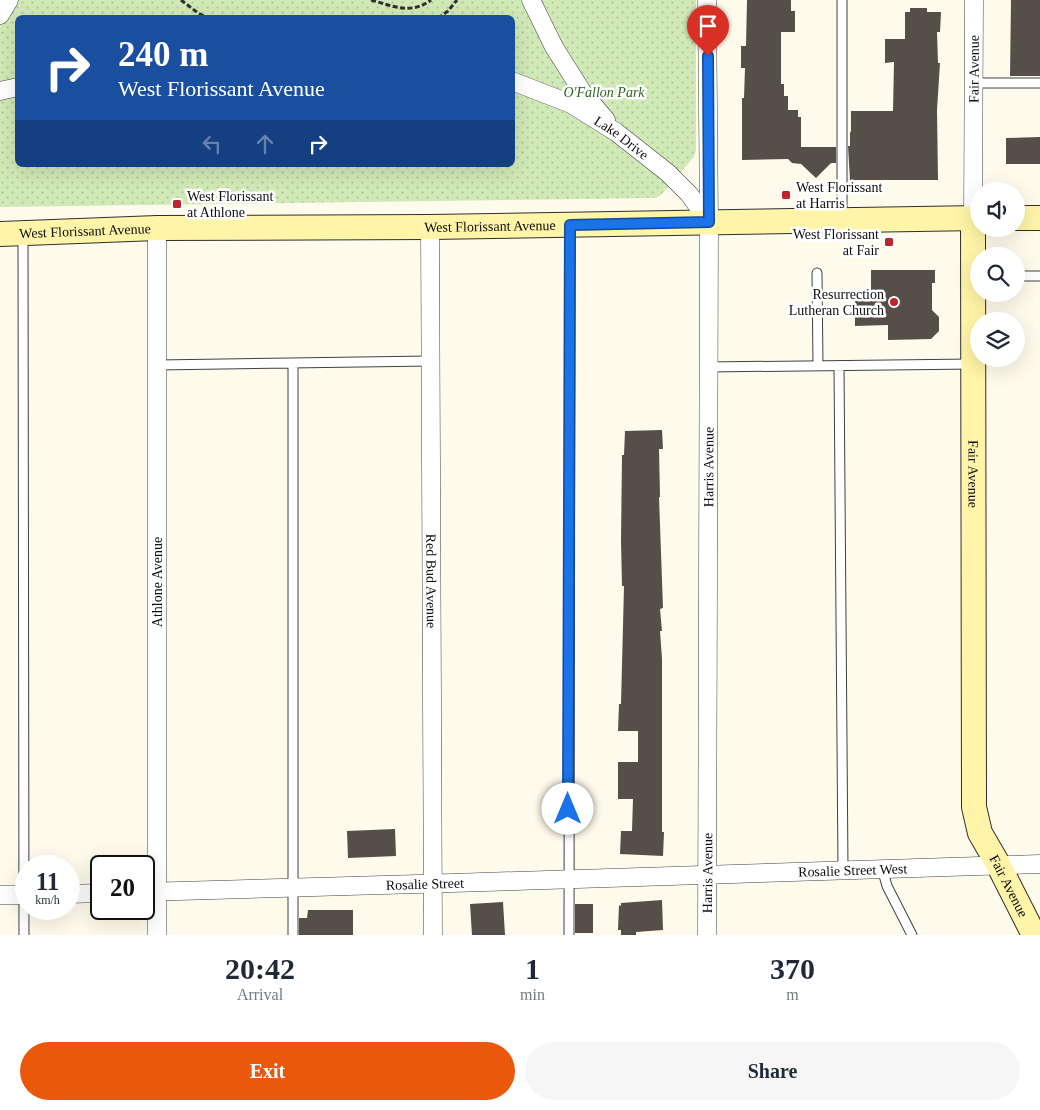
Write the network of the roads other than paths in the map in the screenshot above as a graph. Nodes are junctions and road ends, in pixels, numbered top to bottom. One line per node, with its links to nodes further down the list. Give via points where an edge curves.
1 (9, 0): 6 (street)
2 (531, 0): 12 (street, via 554,47 583,93)
3 (707, 0): 18 (street, Harris Avenue)
4 (842, 0): 17 (lane)
5 (974, 0): 8 (street, Fair Avenue)
6 (0, 15)
7 (515, 82): 12 (street, Lake Drive, via 571,104)
8 (973, 83): 9 (lane); 13 (street, Fair Avenue)
9 (1040, 83)
10 (15, 88): 11 (street)
11 (0, 91)
12 (616, 132): 18 (street, Lake Drive, via 668,173 689,194)
13 (975, 182)
14 (970, 218): 17 (main road, West Florissant Avenue)
15 (1025, 218): 16 (main road)
16 (1040, 218)
17 (842, 220): 18 (main road, West Florissant Avenue)
18 (709, 222): 19 (main road, West Florissant Avenue); 32 (street, Harris Avenue)
19 (570, 225): 20 (main road, West Florissant Avenue); 41 (lane)
20 (430, 227): 21 (main road, West Florissant Avenue); 26 (street, Red Bud Avenue)
21 (157, 228): 22 (main road, West Florissant Avenue); 29 (street, Athlone Avenue)
22 (11, 233): 34 (lane)
23 (817, 273): 30 (lane)
24 (1025, 276): 25 (lane)
25 (1040, 276)
26 (430, 361): 27 (lane); 42 (street, Red Bud Avenue)
27 (292, 364): 29 (lane); 43 (lane)
28 (970, 364): 31 (lane)
29 (157, 365): 35 (street, Athlone Avenue)
30 (818, 366): 31 (lane); 32 (lane)
31 (838, 366): 39 (lane)
32 (708, 367): 40 (street, Harris Avenue)
33 (973, 367): 36 (main road, Fair Avenue, via 974,808 980,833)
34 (24, 855)
35 (150, 855)
36 (998, 864): 37 (street); 38 (street, Rosalie Street West); 56 (main road, Fair Avenue)
37 (1040, 864)
38 (882, 868): 39 (street, Rosalie Street West); 55 (lane, via 887,886)
39 (842, 869): 40 (street, Rosalie Street West)
40 (706, 874): 41 (street, Rosalie Street); 54 (street, Harris Avenue)
41 (568, 879): 42 (street, Rosalie Street); 53 (lane)
42 (432, 884): 43 (street, Rosalie Street); 52 (street, Red Bud Avenue)
43 (293, 888): 44 (street, Rosalie Street); 51 (lane)
44 (155, 891)
45 (0, 895): 46 (street)
46 (15, 895)
47 (24, 920): 49 (lane)
48 (155, 920): 50 (street, Athlone Avenue)
49 (24, 935)
50 (157, 935)
51 (293, 935)
52 (433, 935)
53 (568, 935)
54 (707, 935)
55 (912, 935)
56 (1034, 935)

